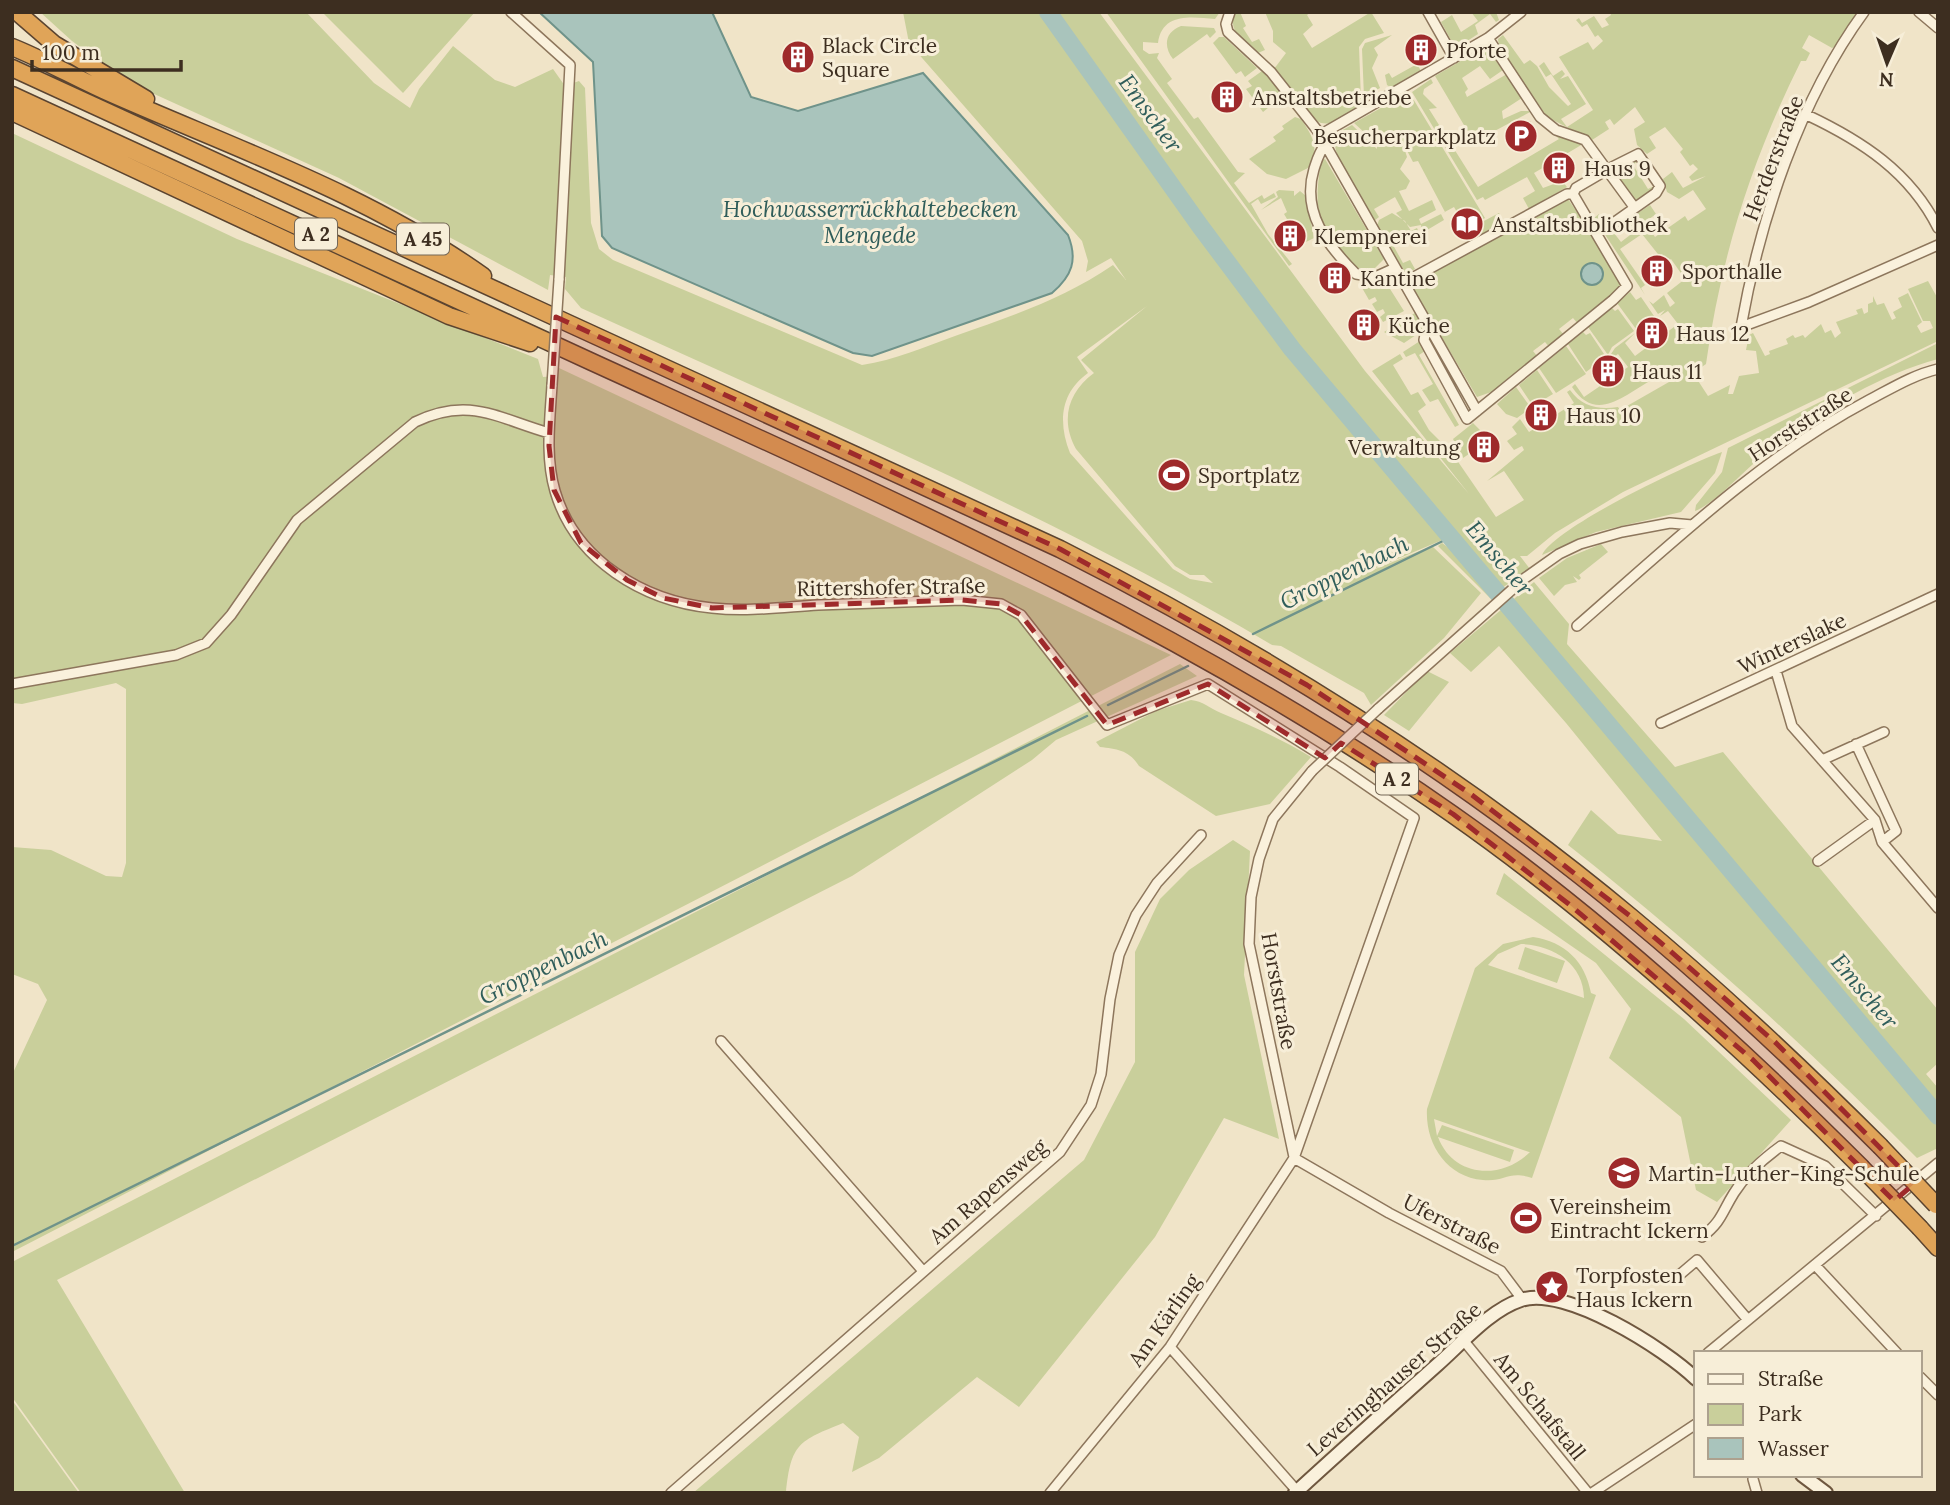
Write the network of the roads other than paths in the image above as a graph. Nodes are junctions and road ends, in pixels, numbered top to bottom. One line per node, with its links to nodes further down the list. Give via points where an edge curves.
1 (17, 12): 18 (highway, via 54,44)
2 (511, 12): 32 (street, Rittershofer Straße, bridge, via 570,65)
3 (1230, 12): 19 (street, via 1226,24 1231,36 1271,72)
4 (1428, 12): 13 (street)
5 (1500, 12): 9 (street)
6 (1521, 12): 9 (street)
7 (1864, 12): 17 (street, Herderstraße)
8 (1919, 12): 10 (street)
9 (1507, 23): 11 (street)
10 (1938, 28)
11 (1488, 38): 13 (street); 21 (street, via 1540,117 1556,130 1586,140)
12 (12, 47): 18 (highway)
13 (1454, 58): 19 (street)
14 (12, 68): 29 (highway, A 2)
15 (12, 95): 30 (highway, A 2)
16 (12, 112): 30 (highway, via 449,316)
17 (1807, 115): 25 (street, via 1855,140 1900,174); 26 (street, Herderstraße, via 1761,236 1741,327)
18 (174, 119): 29 (highway, A 45, via 329,188 457,257)
19 (1320, 135): 20 (street)
20 (1325, 145): 27 (street); 27 (street, via 1310,180 1311,207 1318,225 1356,274 1375,276)
21 (1604, 171): 22 (street); 23 (street); 23 (street, via 1632,155 1641,156 1659,189)
22 (1573, 194): 28 (street); 28 (street, via 1627,280 1626,288 1477,411)
23 (1634, 207): 24 (street)
24 (1612, 224)
25 (1938, 228)
26 (1938, 245)
27 (1395, 268): 28 (street)
28 (1403, 283)
29 (514, 297): 51 (highway, A 2, bridge, via 1060,549 1307,685 1472,795 1630,916 1776,1043)
30 (592, 362): 54 (highway, A 2, bridge, via 867,486 1065,587 1290,710 1453,814 1570,905 1753,1060)
31 (1938, 369): 33 (street, Horststraße, via 1843,414 1780,454)
32 (549, 433): 37 (street, via 485,411 438,411 415,422 297,520 231,615 205,643 176,655); 45 (street, Rittershofer Straße, via 554,490 581,543 602,563 663,598 712,608 962,600 1001,604 1021,615 1107,725 1208,684 1414,818)
33 (1692, 525): 35 (street, Horststraße); 49 (street, Horststraße, bridge, via 1670,523 1592,540 1559,554 1525,578 1378,709 1312,771 1273,819 1251,897 1249,944)
34 (1938, 594): 36 (street, Winterslake)
35 (1577, 626)
36 (1776, 671): 38 (street, Winterslake); 41 (street, via 1789,720)
37 (12, 684)
38 (1661, 723)
39 (1884, 732): 40 (street)
40 (1856, 744): 41 (street); 44 (street, via 1896,831)
41 (1822, 760): 42 (street)
42 (1875, 820): 44 (street); 46 (street)
43 (1201, 835): 56 (street, Am Rapensweg, via 1157,883 1136,915 1117,966 1101,1074 1091,1105 1074,1133 1060,1152)
44 (1882, 842): 47 (street)
45 (1405, 845): 49 (street, Horststraße)
46 (1818, 861)
47 (1938, 908)
48 (721, 1041): 56 (street, Am Rapensweg)
49 (1294, 1158): 58 (street, Uferstraße, via 1501,1271); 61 (street, Am Kärling)
50 (1938, 1163): 52 (street)
51 (1937, 1206)
52 (1876, 1216): 53 (street, via 1825,1166 1781,1146 1762,1159 1735,1192 1719,1223); 55 (street)
53 (1702, 1237)
54 (1938, 1248)
55 (1815, 1265): 59 (street); 63 (street)
56 (923, 1271): 71 (street, Am Rapensweg)
57 (1677, 1277): 59 (street, via 1696,1260)
58 (1522, 1299): 60 (main road, Leveringhauser Straße); 64 (main road, via 1553,1298 1577,1306)
59 (1748, 1320): 62 (street)
60 (1464, 1340): 70 (main road, Leveringhauser Straße); 73 (street, Am Schafstall)
61 (1170, 1347): 70 (street); 72 (street, Am Kärling)
62 (1711, 1351)
63 (1895, 1351)
64 (1693, 1370)
65 (1922, 1379): 66 (street)
66 (1938, 1395)
67 (1694, 1425): 73 (street)
68 (1805, 1477): 75 (main road)
69 (1753, 1479): 74 (street)
70 (1296, 1492)
71 (671, 1493)
72 (1050, 1493)
73 (1590, 1493)
74 (1757, 1493)
75 (1826, 1493)

